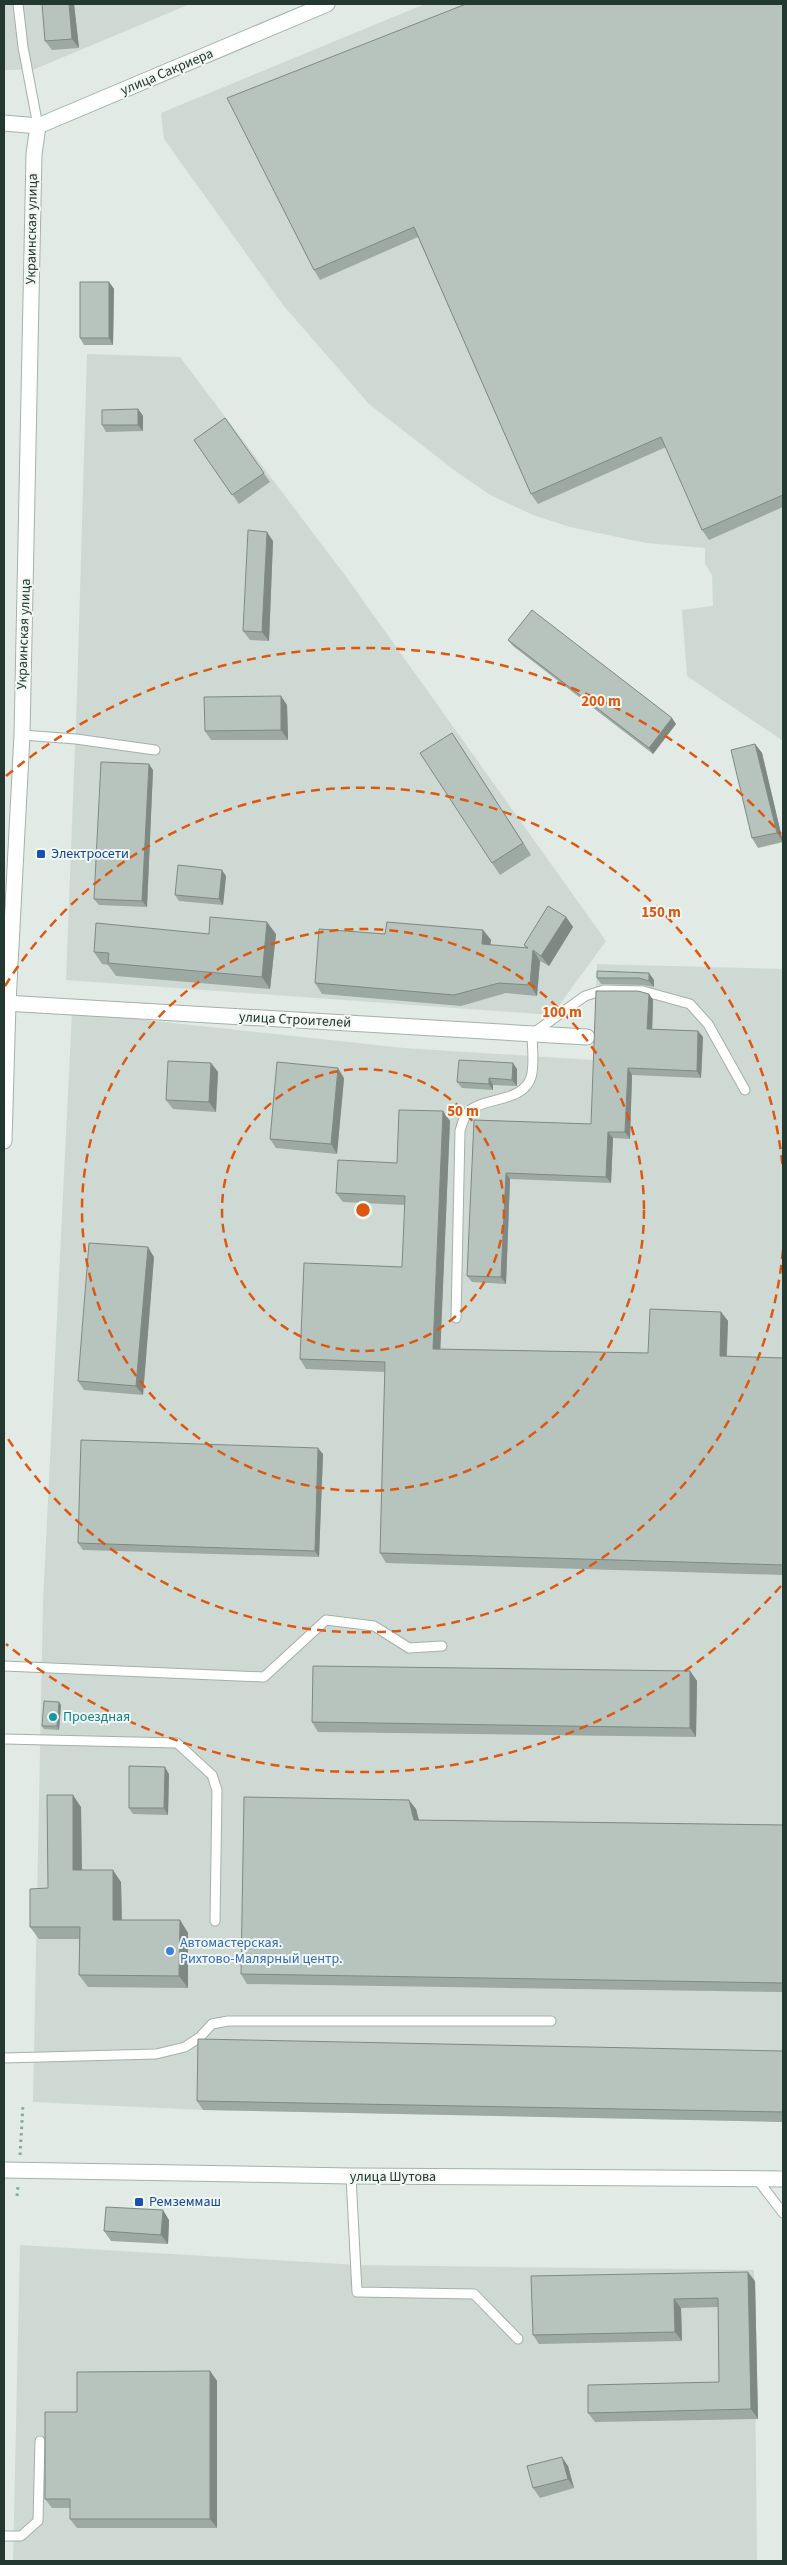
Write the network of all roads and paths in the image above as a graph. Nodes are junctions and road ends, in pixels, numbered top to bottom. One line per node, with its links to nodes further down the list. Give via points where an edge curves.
1 (18, 4): 4 (lane)
2 (328, 4): 4 (street, улица Сакриера)
3 (4, 122): 4 (street, улица Сакриера)
4 (38, 126): 5 (street, Украинская улица, via 34,154)
5 (22, 735): 6 (lane); 7 (street, Украинская улица)
6 (155, 750)
7 (6, 1003): 8 (street, улица Строителей); 11 (street, Украинская улица)
8 (532, 1034): 9 (street, улица Строителей); 10 (lane, via 585,996 604,990 653,994 690,1004 708,1024); 12 (lane, via 531,1078 524,1088 471,1110 460,1131)
9 (587, 1037)
10 (745, 1090)
11 (4, 1141)
12 (456, 1318)
13 (442, 1646): 14 (lane, via 409,1648 374,1626 326,1620 264,1678)
14 (4, 1666)
15 (4, 1739): 16 (lane, via 177,1744 212,1775 217,1790)
16 (215, 1921)
17 (551, 2021): 18 (lane, via 228,2021 212,2024 185,2047 156,2054)
18 (4, 2058)
19 (24, 2105): 20 (path)
20 (11, 2170): 21 (street, улица Шутова); 24 (path)
21 (351, 2176): 22 (street, улица Шутова); 26 (lane, via 357,2292 474,2294)
22 (757, 2179): 23 (street, улица Шутова); 25 (lane)
23 (783, 2179)
24 (17, 2196)
25 (783, 2213)
26 (518, 2339)
27 (40, 2441): 28 (lane, via 38,2521 21,2536)
28 (4, 2536)

